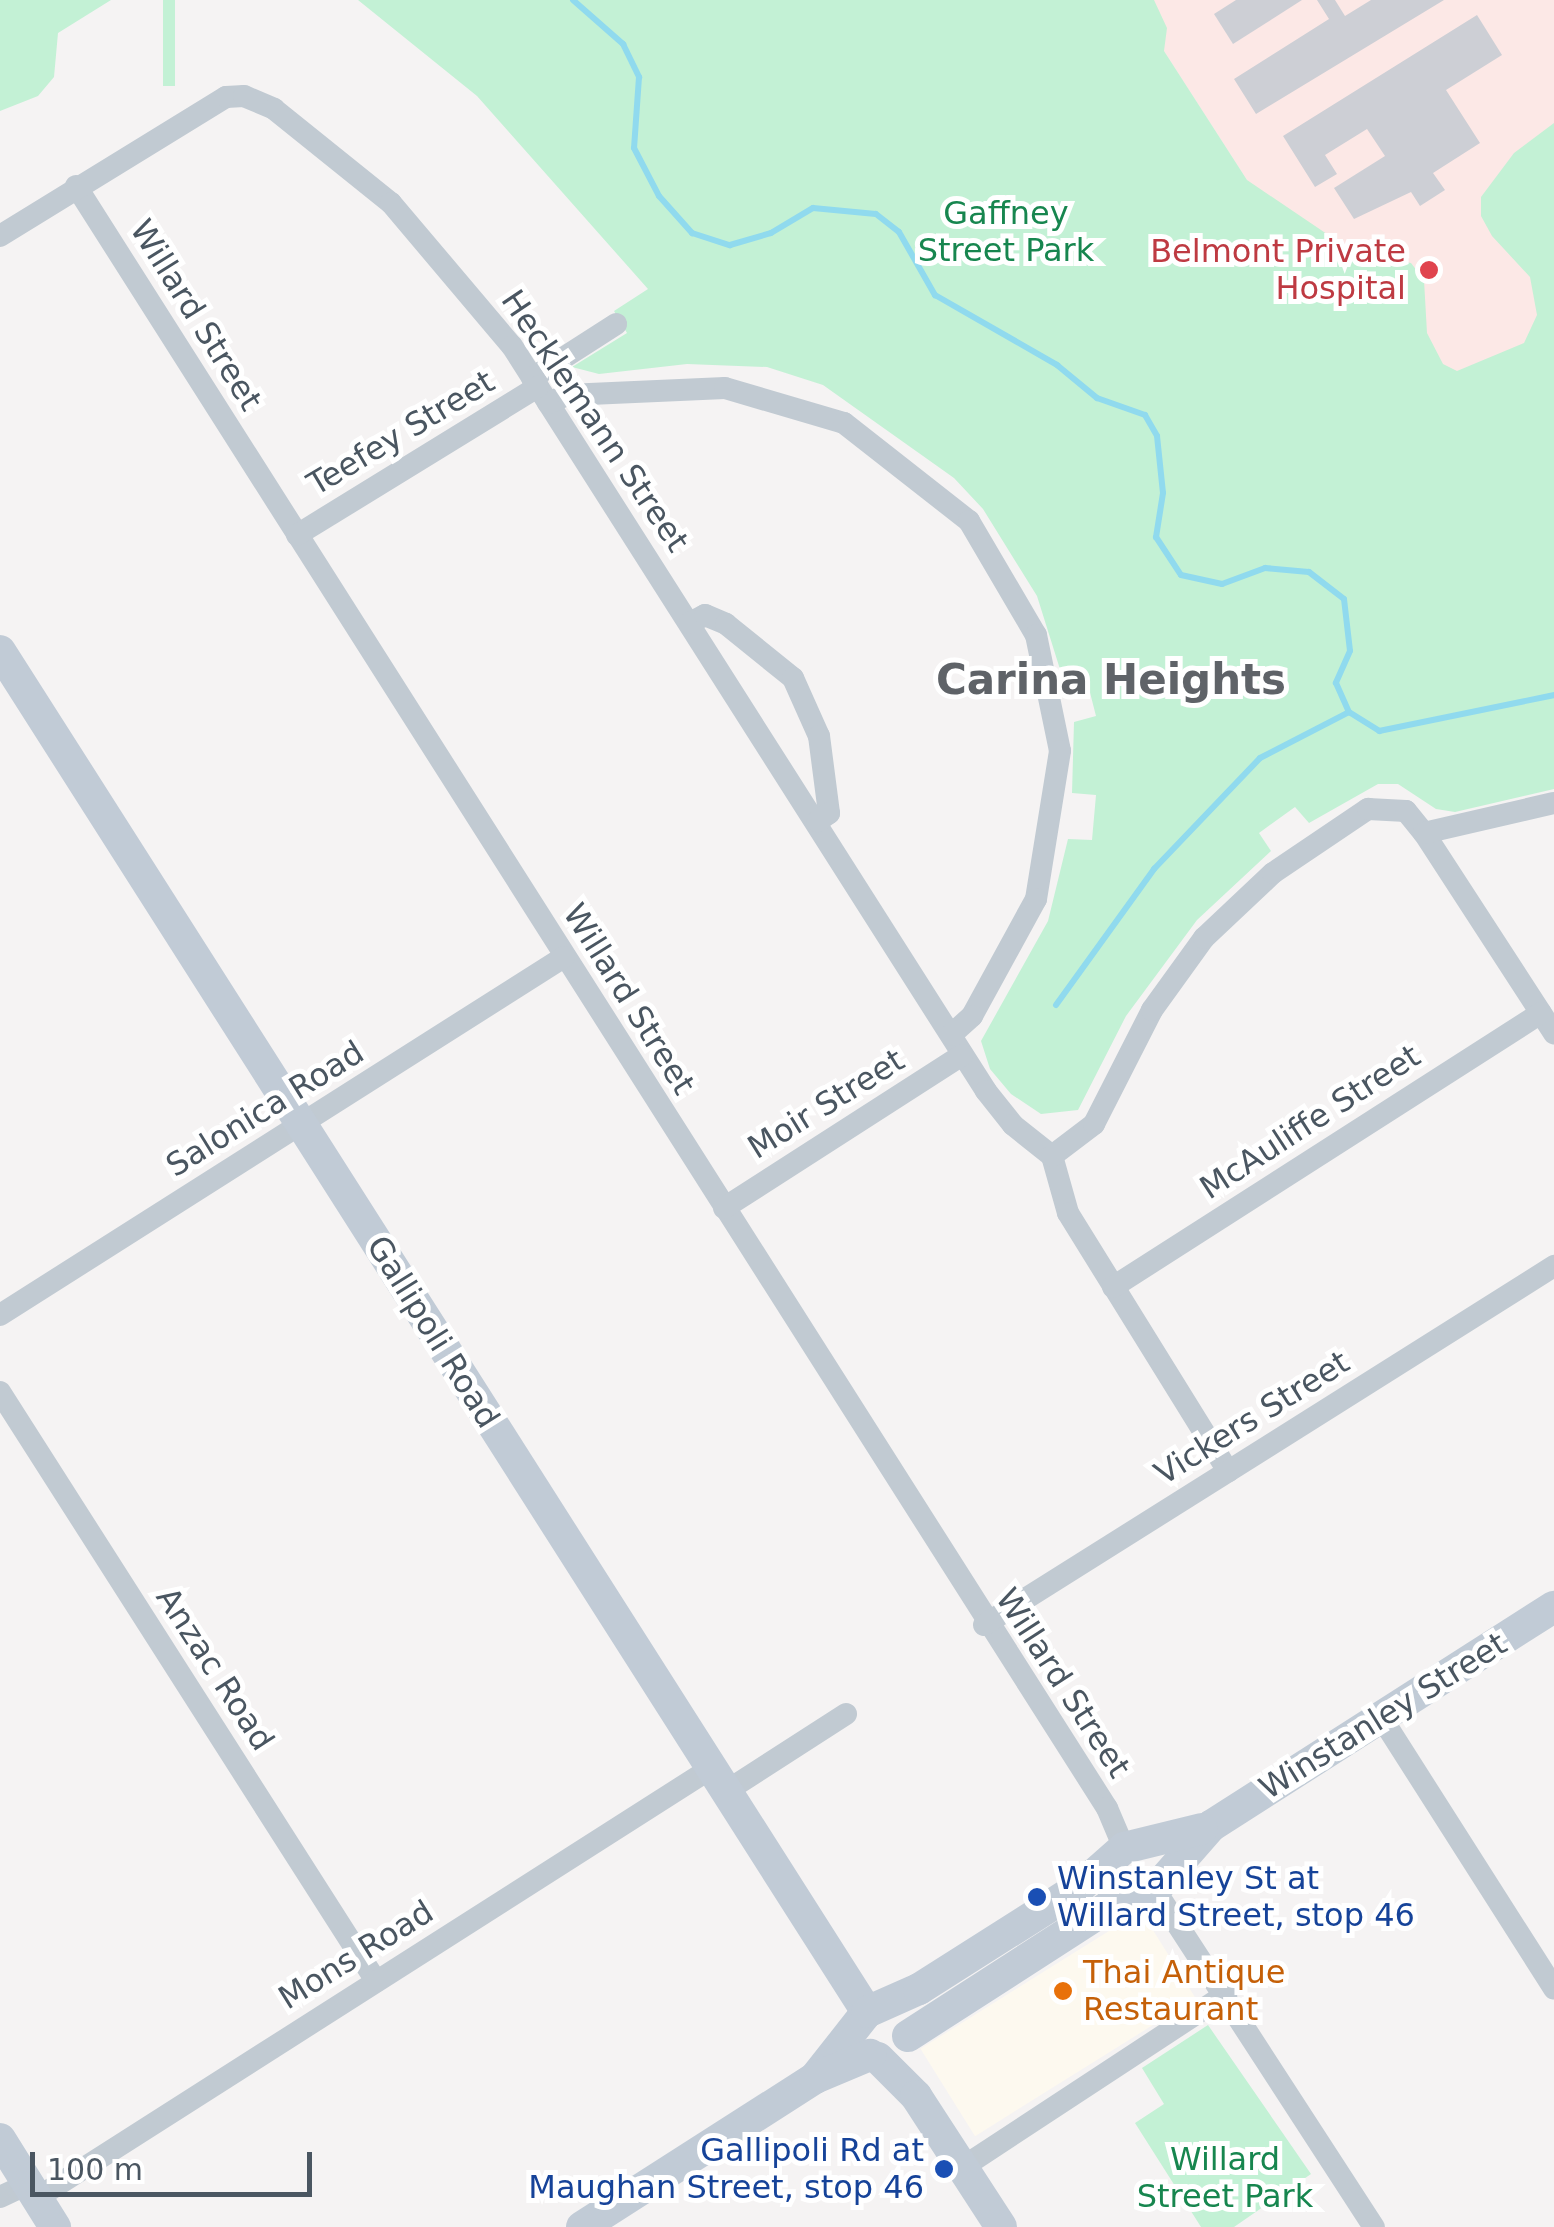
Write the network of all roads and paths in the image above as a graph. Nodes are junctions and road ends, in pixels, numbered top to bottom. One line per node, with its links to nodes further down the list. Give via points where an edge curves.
1 (76, 186): 2 (street, Hecklemann Street); 4 (street, Hecklemann Street, via 212,101 244,96 259,102 391,204 489,315); 5 (street, Willard Street)
2 (0, 236)
3 (616, 324): 4 (street, Teefey Street)
4 (539, 389): 5 (street, Teefey Street); 6 (street, Hecklemann Street); 14 (street, Moir Street, via 567,396 690,387 742,393 858,431 969,521 1036,635 1060,762 1036,899)
5 (297, 535): 11 (street, Willard Street)
6 (690, 624): 9 (street, Hecklemann Street); 9 (street, via 704,614 726,624 794,678 819,736 829,813)
7 (0, 651): 15 (street, Gallipoli Road)
8 (1554, 803): 10 (street)
9 (818, 822): 14 (street, Hecklemann Street)
10 (1424, 833): 12 (street); 16 (street, via 1406,810 1368,809 1273,872 1204,938 1152,1010 1102,1114)
11 (564, 957): 15 (street, Salonica Road); 17 (street, Willard Street)
12 (1541, 1013): 13 (street); 19 (street, McAuliffe Street)
13 (1554, 1033)
14 (957, 1045): 16 (street, Hecklemann Street, via 1006,1117); 17 (street, Moir Street)
15 (300, 1125): 20 (street, Salonica Road); 27 (street, Gallipoli Road)
16 (1052, 1156): 19 (street, via 1068,1213)
17 (724, 1208): 24 (street, Willard Street)
18 (1554, 1266): 22 (street, Vickers Street)
19 (1113, 1286): 22 (street)
20 (0, 1315)
21 (0, 1392): 31 (street, Anzac Road)
22 (1228, 1471): 24 (street, Vickers Street)
23 (1554, 1608): 26 (street, Winstanley Street)
24 (984, 1625): 29 (street, Willard Street, via 1107,1808)
25 (846, 1714): 27 (street)
26 (1381, 1717): 28 (street, Winstanley Street); 32 (street)
27 (718, 1780): 31 (street, Mons Road); 34 (street, Gallipoli Road)
28 (1211, 1826): 29 (street, Winstanley Street); 30 (street, Winstanley Street)
29 (1126, 1851): 30 (street, via 1161,1859); 30 (street, via 1117,1886); 34 (street, Winstanley Street)
30 (1152, 1888): 33 (street); 34 (street, Winstanley Street)
31 (376, 1981): 37 (street, Mons Road)
32 (1554, 1990)
33 (1226, 1994): 36 (street); 41 (street)
34 (881, 2034): 36 (street, Gallipoli Road); 39 (street, Winstanley Street)
35 (0, 2138): 37 (street)
36 (963, 2167): 40 (street, Gallipoli Road)
37 (22, 2193): 38 (street)
38 (55, 2227)
39 (582, 2227)
40 (1002, 2227)
41 (1374, 2227)

